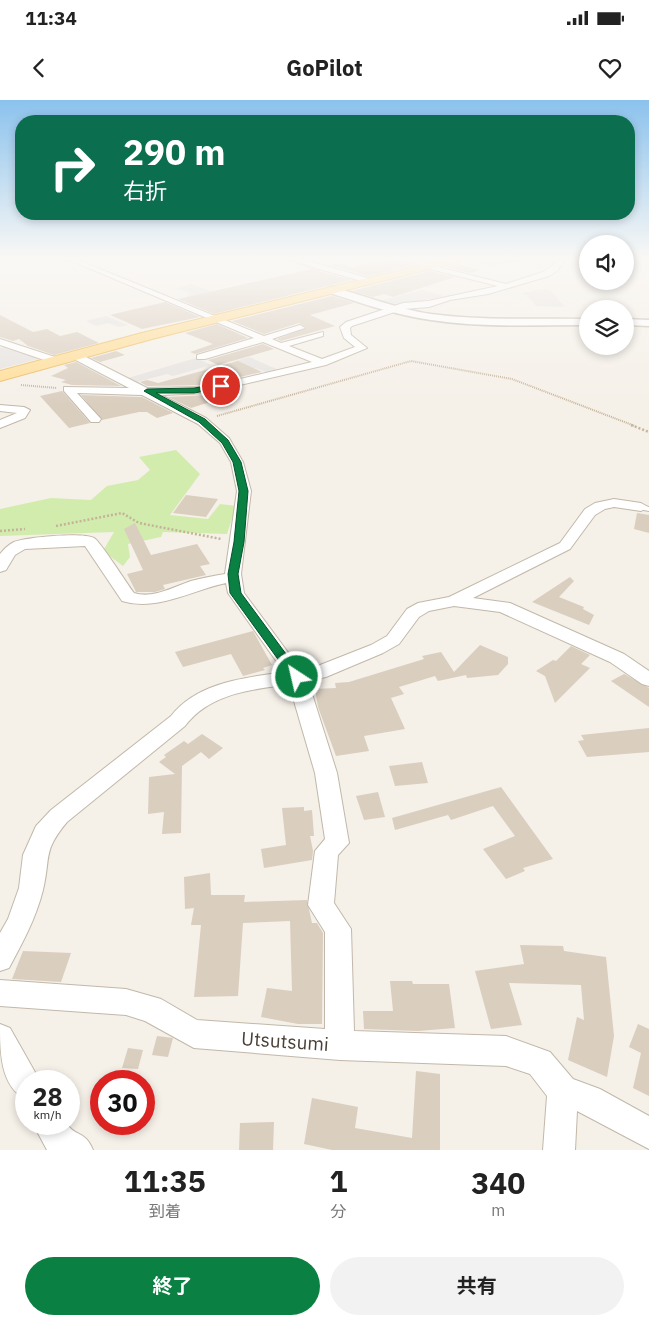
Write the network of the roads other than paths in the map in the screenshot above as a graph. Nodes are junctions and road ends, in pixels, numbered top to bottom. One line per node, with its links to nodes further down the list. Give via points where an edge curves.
1 (186, 307): 6 (street)
2 (263, 307): 6 (main road)
3 (386, 307): 5 (street)
4 (401, 307): 5 (street)
5 (393, 309): 7 (street, via 452,320); 18 (street, via 345,327 347,336 362,348)
6 (215, 319): 12 (street); 15 (main road)
7 (579, 322)
8 (634, 322): 9 (street)
9 (649, 323)
10 (300, 328): 12 (street)
11 (320, 334): 14 (street)
12 (263, 339): 14 (street); 16 (street)
13 (0, 342): 17 (street)
14 (280, 346): 18 (street)
15 (74, 355): 17 (main road); 20 (street)
16 (201, 357)
17 (54, 360): 19 (main road)
18 (322, 363): 20 (street, via 206,390)
19 (0, 376)
20 (147, 391): 22 (street, via 68,389); 26 (street, via 202,421 225,441 237,462 244,491)
21 (0, 408): 23 (street, via 24,410 21,416)
22 (95, 419)
23 (0, 424)
24 (645, 508): 27 (street, via 614,503 600,506 590,512 565,546)
25 (0, 568): 26 (street, via 13,548 19,546 90,541 128,597 133,599 148,600 203,583)
26 (233, 578): 28 (street, via 236,593)
27 (454, 601): 28 (street, via 424,606 413,612 393,640 377,649 319,673); 29 (street, via 504,607 617,658)
28 (297, 677): 30 (street, via 236,686 202,699 59,816 44,833 20,922); 33 (street, via 326,773 337,843 327,851 321,905 338,929)
29 (649, 680)
30 (0, 959)
31 (0, 992): 33 (street, Utsutsumi, via 126,1002 151,1009 194,1034)
32 (0, 1038): 34 (street)
33 (340, 1045): 35 (street, Utsutsumi, via 506,1051 540,1062)
34 (18, 1070)
35 (563, 1091): 36 (street, via 588,1100); 39 (street)
36 (649, 1133)
37 (56, 1135): 38 (street)
38 (77, 1150)
39 (559, 1150)

